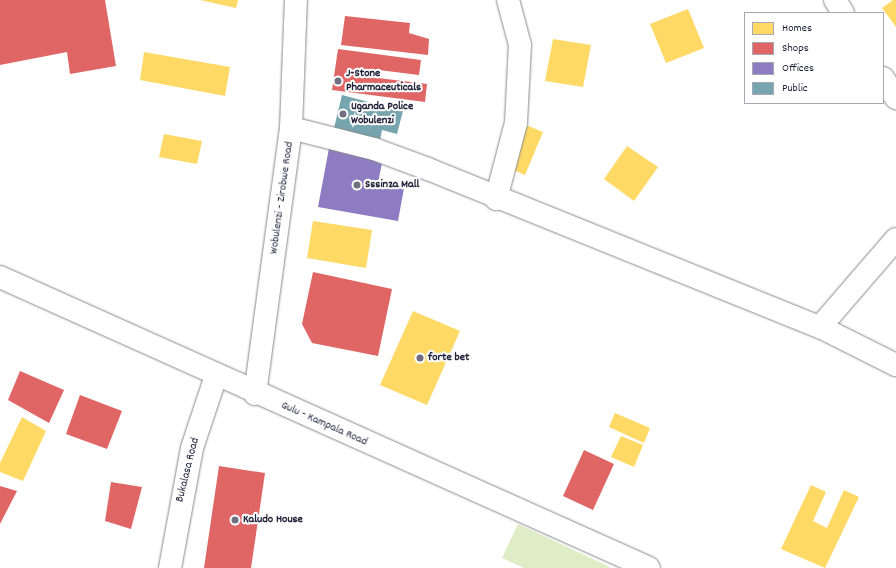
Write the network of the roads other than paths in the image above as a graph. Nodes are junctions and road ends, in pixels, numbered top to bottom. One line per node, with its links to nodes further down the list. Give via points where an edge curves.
1 (296, 0): 7 (street, Wobulenzi - Zirobwe Road)
2 (508, 0): 8 (street, via 520,45 516,123)
3 (835, 0): 4 (street)
4 (842, 12)
5 (884, 80): 6 (street)
6 (896, 98)
7 (291, 128): 8 (street, via 374,149); 14 (street, Wobulenzi - Zirobwe Road)
8 (496, 199): 11 (street)
9 (896, 239): 11 (street)
10 (0, 277): 13 (street, Gulu - Kampala Road)
11 (820, 327): 12 (street)
12 (896, 365)
13 (216, 376): 14 (street, Gulu - Kampala Road); 15 (street, Bukalasa Road, via 192,448)
14 (255, 394): 16 (street, Gulu - Kampala Road)
15 (170, 568)
16 (649, 568)

